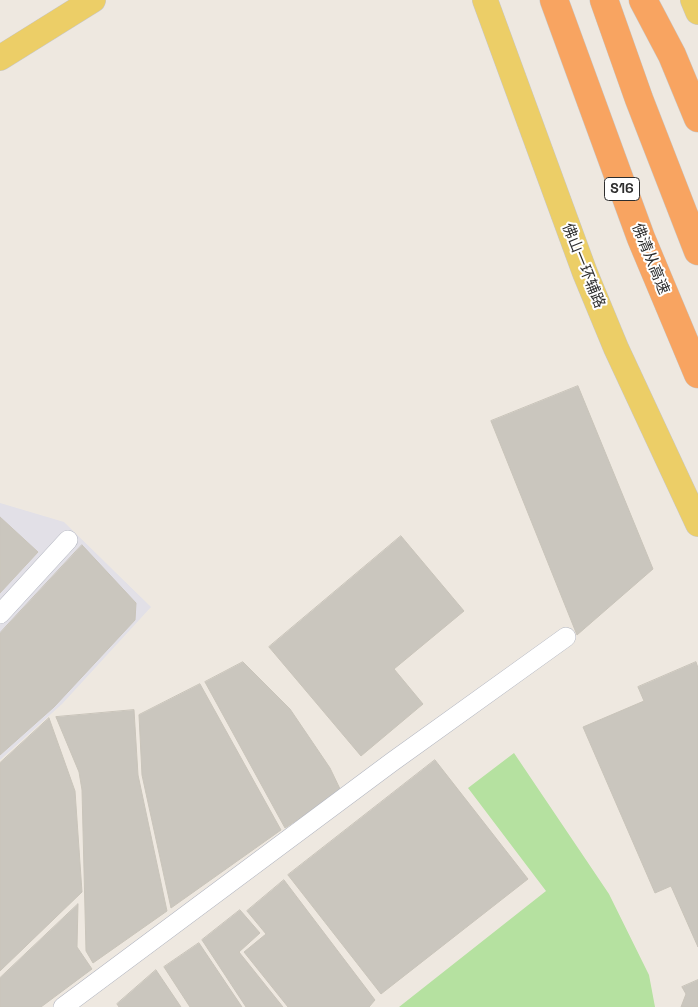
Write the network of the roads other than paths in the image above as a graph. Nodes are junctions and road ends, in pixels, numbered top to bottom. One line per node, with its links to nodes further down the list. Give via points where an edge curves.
1 (93, 0): 8 (main road)
2 (485, 0): 12 (main road, 佛山一环辅路, via 585,273 616,348)
3 (554, 0): 11 (highway, 佛清从高速 / S16, via 641,238)
4 (604, 0): 10 (highway)
5 (643, 0): 9 (highway, via 672,55)
6 (694, 0): 7 (main road)
7 (698, 12)
8 (0, 58)
9 (698, 118)
10 (698, 251)
11 (698, 374)
12 (698, 524)
13 (68, 540): 14 (street)
14 (0, 614)
15 (566, 637): 16 (street)
16 (63, 1007)

